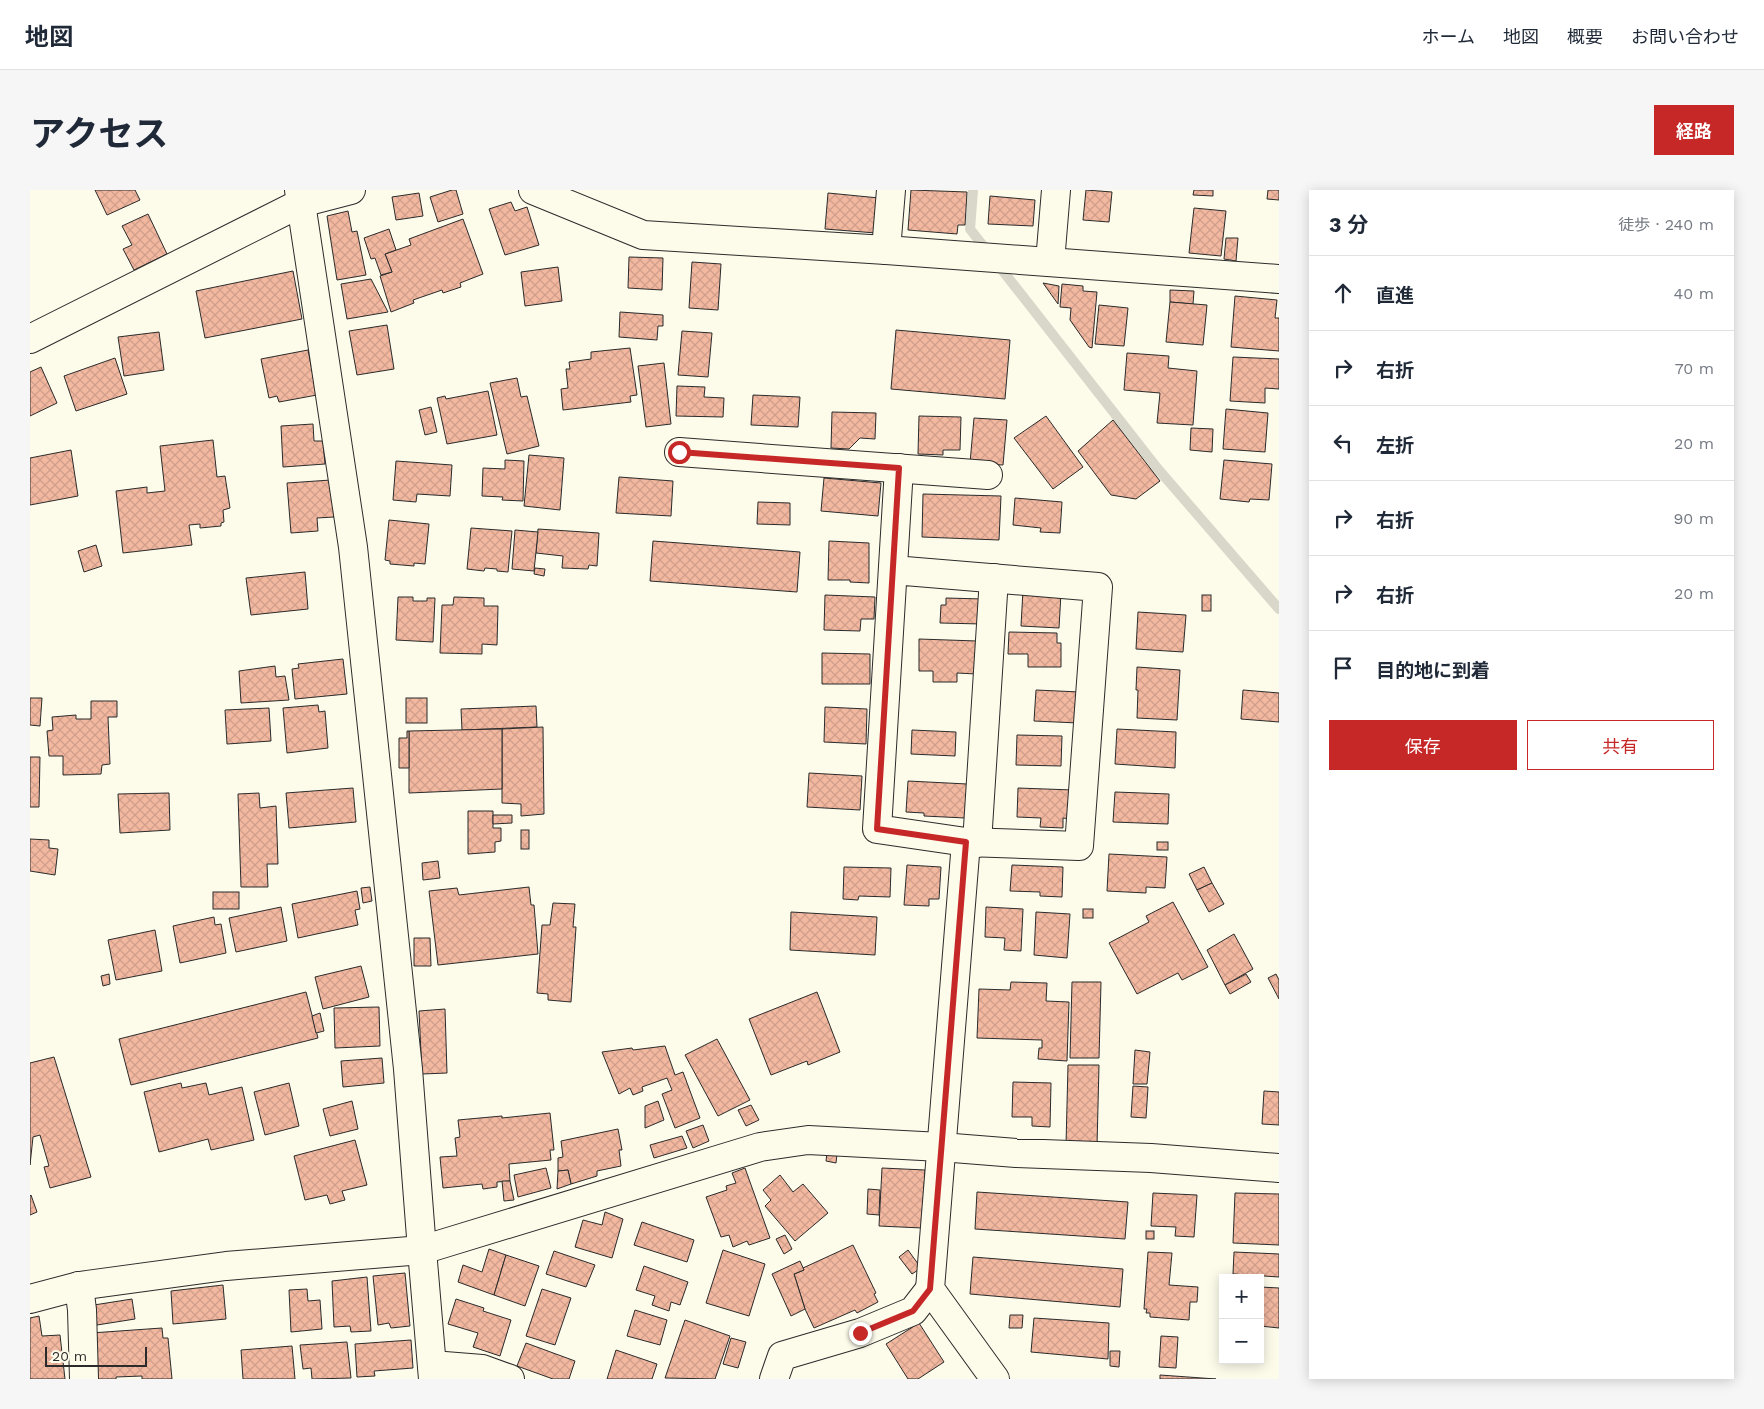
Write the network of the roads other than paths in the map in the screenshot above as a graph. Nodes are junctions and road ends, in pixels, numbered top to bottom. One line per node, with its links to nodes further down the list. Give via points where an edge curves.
1 (351, 190): 5 (street)
2 (533, 190): 6 (street, via 643,236)
3 (891, 190): 6 (street)
4 (1056, 190): 7 (street)
5 (300, 196): 9 (street); 18 (street, via 353,547 408,1068)
6 (886, 250): 7 (street)
7 (1050, 262): 8 (street)
8 (1279, 279)
9 (30, 340)
10 (679, 452): 11 (street)
11 (899, 468): 12 (street); 13 (street)
12 (988, 475)
13 (893, 570): 14 (street); 15 (street, via 877,829)
14 (994, 578): 15 (street); 15 (street, via 1098,587 1079,846)
15 (972, 842): 16 (street)
16 (941, 1147): 17 (street); 18 (street, via 808,1140 760,1147); 20 (street)
17 (1279, 1168)
18 (422, 1250): 19 (street, via 226,1266); 22 (street)
19 (79, 1286): 21 (street); 23 (street)
20 (930, 1289): 25 (street, via 913,1311 860,1333 782,1356); 26 (street)
21 (30, 1299)
22 (432, 1372): 24 (street, via 482,1369)
23 (84, 1379)
24 (510, 1379)
25 (774, 1379)
26 (995, 1379)

